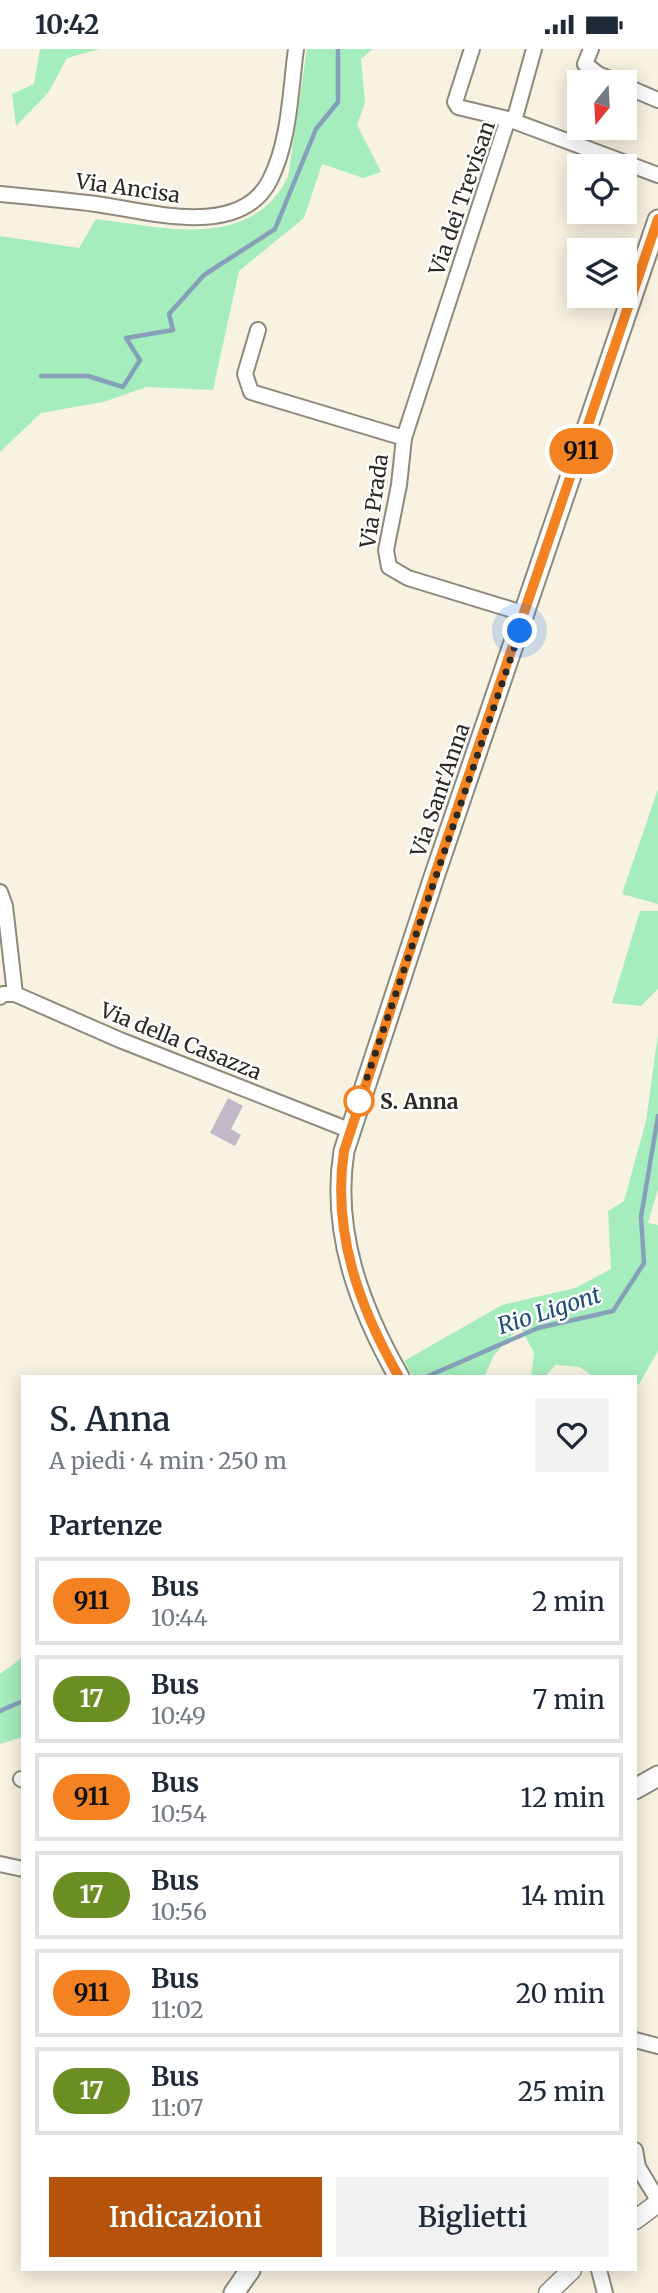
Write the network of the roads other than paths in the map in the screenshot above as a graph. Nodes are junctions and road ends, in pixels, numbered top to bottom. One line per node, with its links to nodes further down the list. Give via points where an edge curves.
1 (296, 49): 10 (street, Via Ancisa, via 283,147 269,183 247,207 216,216 171,217)
2 (472, 49): 8 (street, via 455,101 458,107)
3 (534, 49): 8 (street)
4 (591, 49): 5 (street, via 585,64)
5 (593, 70)
6 (637, 91): 7 (street)
7 (658, 100)
8 (511, 120): 9 (street, Via dei Trevisan); 13 (street, Via dei Trevisan)
9 (658, 175)
10 (0, 194)
11 (658, 220): 14 (main road, Via Sant'Anna)
12 (258, 330): 13 (street, Via Prada, via 245,374 251,392)
13 (404, 438): 14 (street, Via Prada, via 386,549 389,567 408,578)
14 (526, 614): 17 (main road, Via Sant'Anna)
15 (0, 892): 16 (street, via 5,906)
16 (7, 996): 17 (street, Via della Casazza)
17 (349, 1130): 18 (main road, Via Sant'Anna, via 340,1196 348,1255 354,1283)
18 (398, 1375)
19 (658, 1776): 20 (main road)
20 (637, 1788)
21 (0, 1864): 22 (street)
22 (21, 1869)
23 (637, 2041): 24 (street)
24 (658, 2046)
25 (637, 2161): 26 (street)
26 (658, 2202): 27 (street)
27 (637, 2218)
28 (249, 2271): 31 (main road)
29 (571, 2271): 32 (street)
30 (599, 2271): 33 (street)
31 (234, 2293)
32 (548, 2293)
33 (605, 2293)

